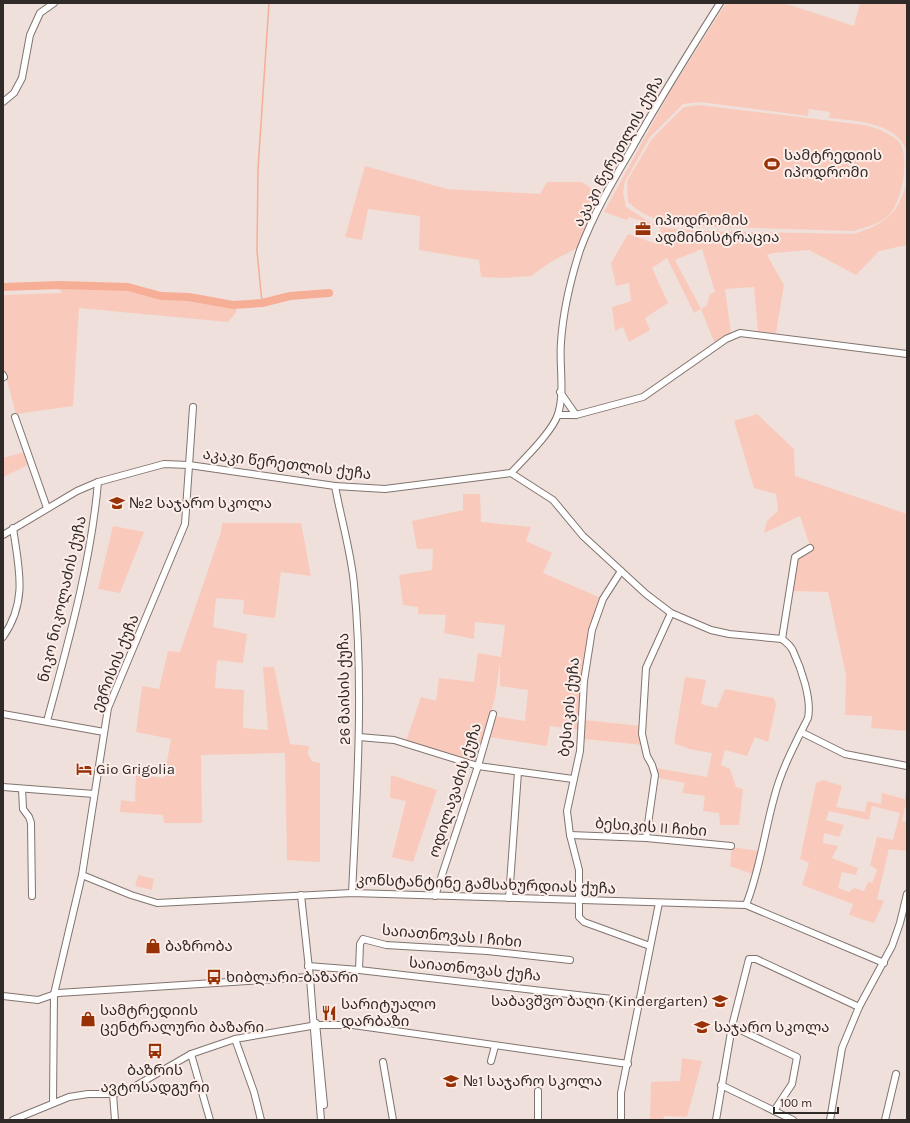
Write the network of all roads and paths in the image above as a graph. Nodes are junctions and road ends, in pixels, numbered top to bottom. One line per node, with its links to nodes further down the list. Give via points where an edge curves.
1 (54, 3): 3 (street, via 40,13 30,35 22,78 14,93)
2 (720, 3): 5 (street, აკაკი წერეთლის ქუჩა, via 668,85 617,174 583,244 567,301 561,341)
3 (3, 102)
4 (907, 354): 8 (street, via 740,332 643,397)
5 (560, 392): 7 (street, აკაკი წერეთლის ქუჩა); 8 (street)
6 (193, 406): 10 (street, ეგრისის ქუჩა)
7 (558, 415): 8 (street); 11 (street, აკაკი წერეთლის ქუჩა, via 548,431)
8 (576, 415)
9 (15, 417): 14 (street)
10 (189, 465): 12 (street, აკაკი წერეთლის ქუჩა, via 164,464); 13 (street, აკაკი წერეთლის ქუჩა); 25 (street, ეგრისის ქუჩა, via 186,524 108,708)
11 (511, 473): 13 (street, აკაკი წერეთლის ქუჩა, via 385,489); 18 (street, via 553,500 583,536)
12 (98, 482): 14 (street, აკაკი წერეთლის ქუჩა); 24 (street, ნიკო ნიკოლაძის ქუჩა, via 94,522 70,635)
13 (335, 486): 27 (street, 26 მაისის ქუჩა, via 354,583 359,672)
14 (47, 508): 15 (street, აკაკი წერეთლის ქუჩა)
15 (13, 528): 16 (street, აკაკი წერეთლის ქუჩა); 20 (street, via 20,580 18,602 17,610)
16 (3, 534)
17 (810, 548): 21 (street, via 795,556)
18 (621, 571): 19 (street); 31 (street, ბესიკის ქუჩა, via 603,599 592,630 584,681 580,751)
19 (671, 613): 21 (street, via 711,630); 36 (street, via 646,668 642,734 647,756 655,774)
20 (3, 637)
21 (782, 639): 26 (street, via 792,649 808,697 809,712)
22 (3, 714): 24 (street)
23 (493, 714): 28 (street, ოდილავაძის ქუჩა)
24 (47, 721): 25 (street)
25 (104, 732): 34 (street, ეგრისის ქუჩა)
26 (801, 732): 29 (street, via 845,754); 47 (street, via 774,796 757,877)
27 (359, 736): 28 (street, via 394,740); 39 (street, 26 მაისის ქუჩა)
28 (478, 766): 30 (street); 43 (street, ოდილავაძის ქუჩა)
29 (907, 766)
30 (518, 772): 31 (street); 44 (street)
31 (573, 779): 35 (street, ბესიკის ქუჩა, via 568,811)
32 (3, 787): 33 (street)
33 (22, 789): 34 (street); 42 (street, via 23,809 31,823)
34 (94, 794): 38 (street, ეგრისის ქუჩა)
35 (570, 835): 36 (street, ბესიკის II ჩიხი); 45 (street, ბესიკის ქუჩა, via 579,870)
36 (646, 838): 37 (street, ბესიკის II ჩიხი)
37 (731, 846)
38 (82, 875): 41 (street, კონსტანტინე გამსახურდიას ქუჩა, via 157,903); 54 (street, ეგრისის ქუჩა)
39 (352, 893): 41 (street, კონსტანტინე გამსახურდიას ქუჩა); 43 (street, კონსტანტინე გამსახურდიას ქუჩა)
40 (907, 894): 50 (street, via 900,923)
41 (301, 895): 51 (street)
42 (32, 896)
43 (435, 896): 44 (street, კონსტანტინე გამსახურდიას ქუჩა)
44 (509, 898): 45 (street, კონსტანტინე გამსახურდიას ქუჩა)
45 (579, 899): 46 (street, კონსტანტინე გამსახურდიას ქუჩა); 48 (street, ბესიკის ქუჩა, via 579,917 584,922)
46 (659, 903): 47 (street, კონსტანტინე გამსახურდიას ქუჩა); 48 (street)
47 (746, 905): 50 (street, კონსტანტინე გამსახურდიას ქუჩა)
48 (650, 946): 56 (street)
49 (570, 960): 52 (street, საიათნოვას I ჩიხი, via 487,951 386,945 363,939 360,944)
50 (884, 962): 57 (street)
51 (308, 966): 52 (street, საიათნოვას ქუჩა); 53 (street)
52 (359, 970): 56 (street, საიათნოვას ქუჩა)
53 (309, 977): 54 (street); 58 (street)
54 (54, 994): 55 (street, via 38,1000); 70 (street, ეგრისის ქუჩა)
55 (3, 996)
56 (638, 1002): 65 (street)
57 (860, 1007): 59 (street, via 752,958 746,964); 83 (street, via 842,1048)
58 (315, 1026): 60 (street); 61 (street, via 352,1025); 76 (street); 77 (street)
59 (732, 1026): 67 (street); 71 (street, via 797,1056 792,1084)
60 (235, 1040): 62 (street); 75 (street)
61 (495, 1046): 63 (street); 65 (street)
62 (191, 1054): 69 (street, via 137,1085); 74 (street)
63 (491, 1061)
64 (382, 1062): 78 (street)
65 (628, 1064): 80 (street, via 621,1093)
66 (896, 1074): 84 (street)
67 (721, 1085): 71 (street); 81 (street)
68 (538, 1091): 79 (street)
69 (113, 1094): 70 (street, via 88,1094); 73 (street)
70 (53, 1103): 72 (street)
71 (774, 1111): 82 (street)
72 (13, 1120)
73 (115, 1120)
74 (210, 1120)
75 (261, 1120)
76 (321, 1120)
77 (325, 1120)
78 (393, 1120)
79 (538, 1120)
80 (621, 1120)
81 (716, 1120)
82 (793, 1120)
83 (830, 1120)
84 (885, 1120)

